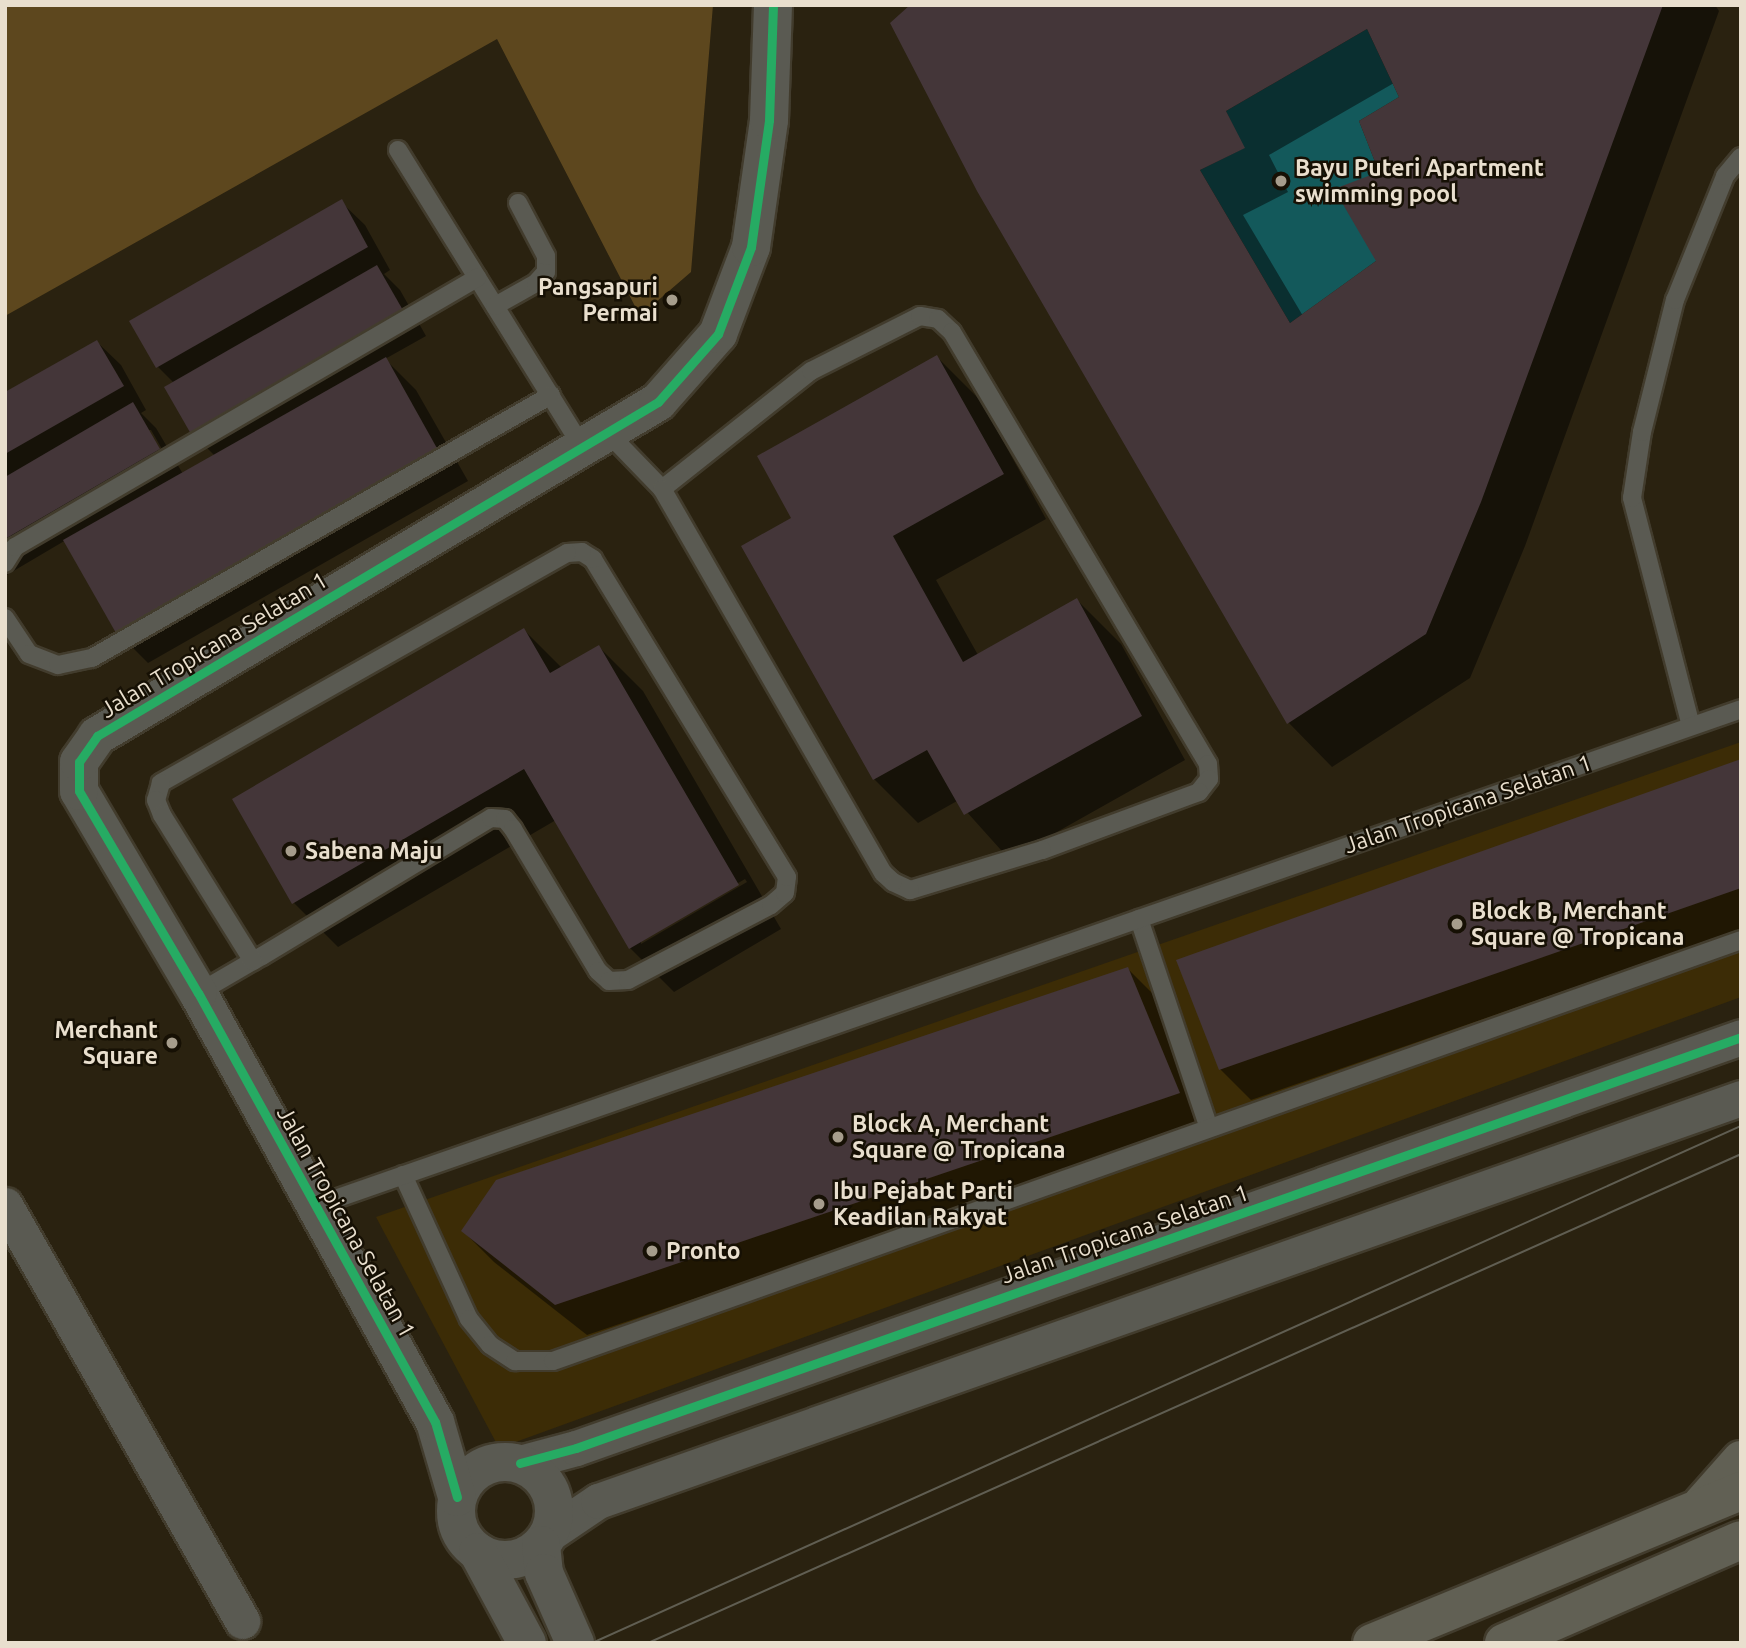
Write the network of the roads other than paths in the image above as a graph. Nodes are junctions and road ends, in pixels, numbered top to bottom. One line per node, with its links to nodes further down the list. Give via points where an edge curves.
1 (773, 5): 8 (street, Jalan Tropicana Selatan 1, via 769,120 751,247 719,334 658,402)
2 (398, 150): 5 (lane)
3 (1741, 157): 13 (lane, via 1725,176 1675,300 1642,432 1632,498)
4 (518, 202): 6 (lane, via 546,256 546,272 536,283)
5 (477, 278): 6 (lane); 10 (lane, via 15,547)
6 (495, 306): 7 (lane)
7 (551, 395): 8 (lane); 11 (lane, via 92,658 58,666 29,653)
8 (595, 440): 9 (lane); 17 (street, Jalan Tropicana Selatan 1, via 97,736 79,761 79,790)
9 (662, 489): 9 (lane, via 883,873 893,882 910,890 1042,850 1199,792 1209,779 1200,751 952,332 938,319 920,316 811,371)
10 (5, 564)
11 (5, 618)
12 (1741, 709): 13 (lane, Jalan Tropicana Selatan 1)
13 (1691, 726): 14 (lane, Jalan Tropicana Selatan 1)
14 (1139, 919): 20 (lane); 21 (lane, Jalan Tropicana Selatan 1)
15 (1741, 940): 20 (lane)
16 (253, 961): 16 (lane, via 491,818 505,820 513,829 598,971 609,981 628,980 771,905 785,893 787,877 593,559 582,552 567,553 161,783 156,800 162,815); 17 (lane)
17 (198, 993): 23 (street, Jalan Tropicana Selatan 1)
18 (1741, 1037): 26 (street, Jalan Tropicana Selatan 1, via 576,1448)
19 (1741, 1098): 31 (street, via 598,1501)
20 (1208, 1125): 21 (lane, via 553,1361 515,1361 490,1345 469,1319)
21 (403, 1175): 23 (lane, Jalan Tropicana Selatan 1)
22 (5, 1205): 33 (street)
23 (315, 1206): 24 (street, Jalan Tropicana Selatan 1)
24 (435, 1422): 26 (street, via 463,1446); 28 (street)
25 (1741, 1460): 29 (highway)
26 (510, 1462): 28 (street, via 473,1473); 31 (street, via 544,1479 551,1492 554,1521)
27 (1741, 1491): 29 (highway)
28 (457, 1497): 32 (street, via 458,1528)
29 (1698, 1508): 36 (highway)
30 (1741, 1539): 37 (highway)
31 (545, 1540): 32 (street, via 510,1560); 35 (street, via 544,1573)
32 (478, 1552): 34 (street)
33 (242, 1621)
34 (527, 1643)
35 (575, 1643)
36 (1372, 1643)
37 (1504, 1643)

